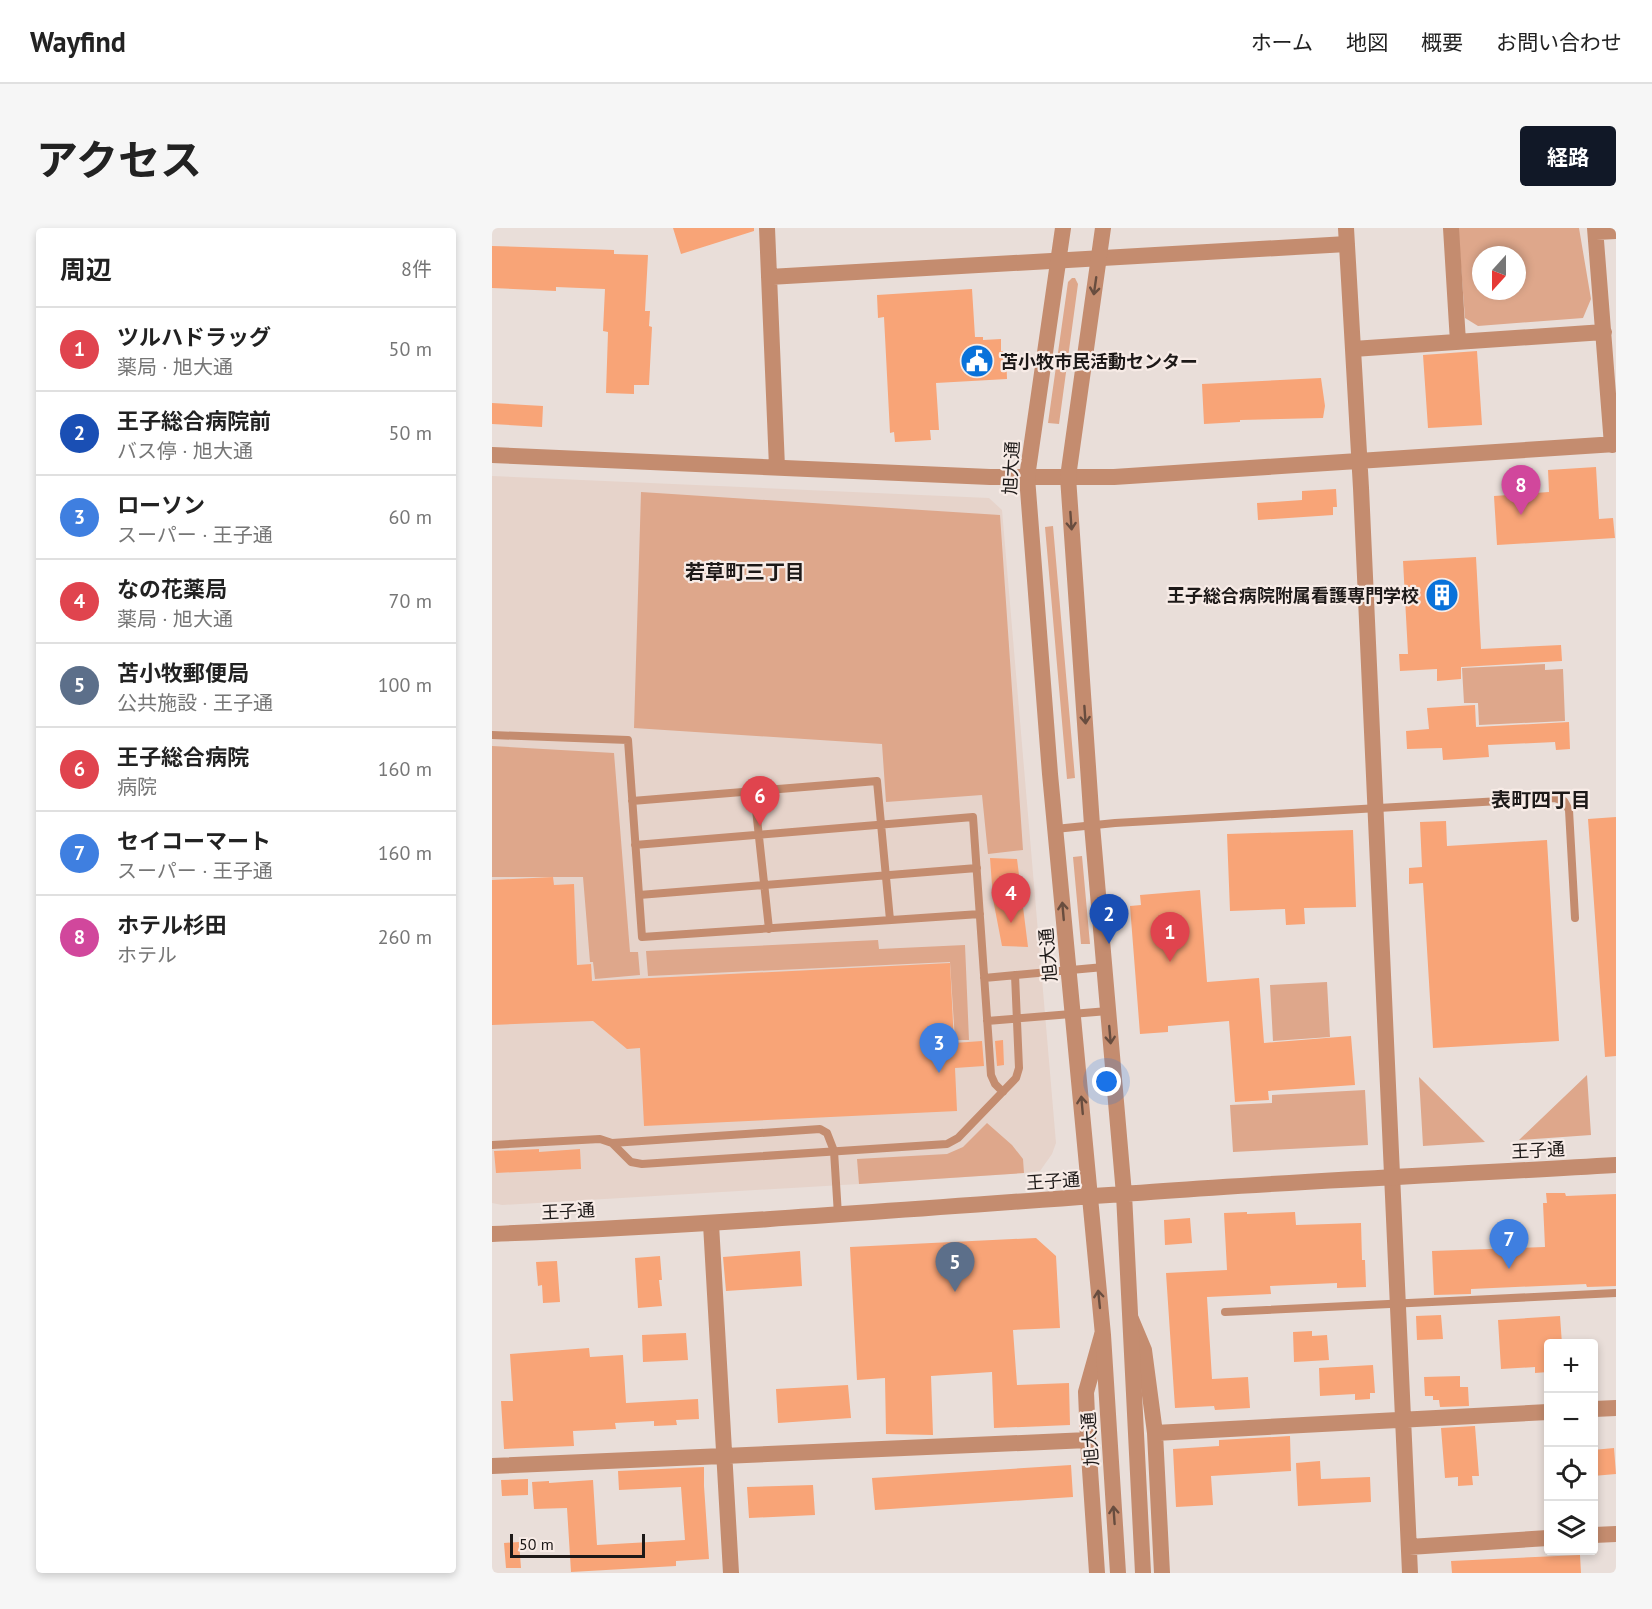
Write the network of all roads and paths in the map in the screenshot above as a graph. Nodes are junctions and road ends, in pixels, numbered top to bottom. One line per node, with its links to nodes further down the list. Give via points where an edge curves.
1 (767, 228): 10 (street)
2 (1064, 228): 9 (street, 旭大通)
3 (1103, 228): 8 (street)
4 (1451, 228): 12 (street)
5 (1596, 230): 6 (street); 11 (street)
6 (1616, 231)
7 (1346, 236): 8 (street); 13 (street)
8 (1099, 257): 9 (street); 19 (street, one-way to 19)
9 (1059, 260): 10 (street); 18 (street, 旭大通)
10 (769, 277): 17 (street)
11 (1604, 332): 12 (street); 14 (street)
12 (1458, 342): 13 (street)
13 (1353, 349): 16 (street)
14 (1614, 445): 16 (street)
15 (492, 455): 17 (street)
16 (1360, 461): 19 (street); 23 (street)
17 (777, 467): 18 (street)
18 (1027, 477): 19 (street); 26 (street, 旭大通)
19 (1068, 477): 25 (street, one-way to 25)
20 (492, 735): 22 (lane, via 627,740)
21 (754, 791): 22 (lane); 24 (lane, via 877,781); 27 (lane)
22 (632, 801): 28 (lane)
23 (1376, 808): 25 (lane); 34 (lane, via 1554,798 1564,801 1569,810); 50 (street)
24 (881, 825): 27 (lane); 29 (lane, via 973,817); 30 (lane)
25 (1092, 825): 26 (lane); 37 (street)
26 (1056, 829): 38 (street, 旭大通, one-way to 26)
27 (759, 835): 28 (lane); 31 (lane)
28 (635, 845): 32 (lane)
29 (977, 868): 30 (lane); 33 (lane)
30 (886, 876): 31 (lane); 35 (lane)
31 (764, 885): 32 (lane); 36 (lane)
32 (639, 895): 36 (lane, via 642,937)
33 (980, 915): 35 (lane); 40 (lane)
34 (1575, 918)
35 (890, 920): 36 (lane)
36 (769, 928)
37 (1104, 967): 38 (lane); 41 (street)
38 (1069, 970): 39 (lane); 42 (street, 旭大通)
39 (1015, 975): 40 (lane); 43 (lane)
40 (984, 978): 44 (lane)
41 (1108, 1011): 42 (lane); 51 (street, one-way to 51)
42 (1073, 1014): 43 (lane); 52 (street, 旭大通, one-way to 42)
43 (1018, 1018): 44 (lane); 45 (lane, via 1019,1068 1016,1078)
44 (987, 1021): 45 (lane, via 991,1076)
45 (1003, 1092): 48 (lane, via 958,1138 947,1144)
46 (612, 1143): 47 (lane, via 600,1139); 48 (lane, via 631,1162 642,1164); 48 (lane, via 820,1130 827,1133)
47 (492, 1145)
48 (834, 1151): 53 (lane)
49 (1616, 1165): 50 (street, 王子通)
50 (1393, 1178): 51 (street, 王子通); 57 (street)
51 (1124, 1194): 52 (street, 王子通); 59 (street)
52 (1090, 1197): 53 (street, 王子通); 60 (street, 旭大通, one-way to 52)
53 (838, 1215): 54 (street, 王子通)
54 (711, 1224): 55 (street, 王子通); 67 (street)
55 (492, 1234)
56 (1616, 1293): 57 (lane)
57 (1399, 1303): 58 (lane); 64 (street)
58 (1225, 1312)
59 (1129, 1315): 65 (street, via 1144,1350); 76 (street)
60 (1102, 1335): 66 (street, via 1086,1392); 75 (street, 旭大通, one-way to 60)
61 (1616, 1408): 62 (street)
62 (1598, 1409)
63 (1544, 1412): 64 (street)
64 (1405, 1419): 65 (street); 72 (street)
65 (1155, 1433): 77 (street)
66 (1088, 1440): 67 (street); 74 (street)
67 (724, 1456): 68 (street); 73 (street)
68 (492, 1466)
69 (1616, 1533): 70 (street)
70 (1598, 1535)
71 (1544, 1538): 72 (street)
72 (1409, 1547): 78 (street)
73 (731, 1573)
74 (1096, 1573)
75 (1118, 1573)
76 (1143, 1573)
77 (1162, 1573)
78 (1410, 1573)

